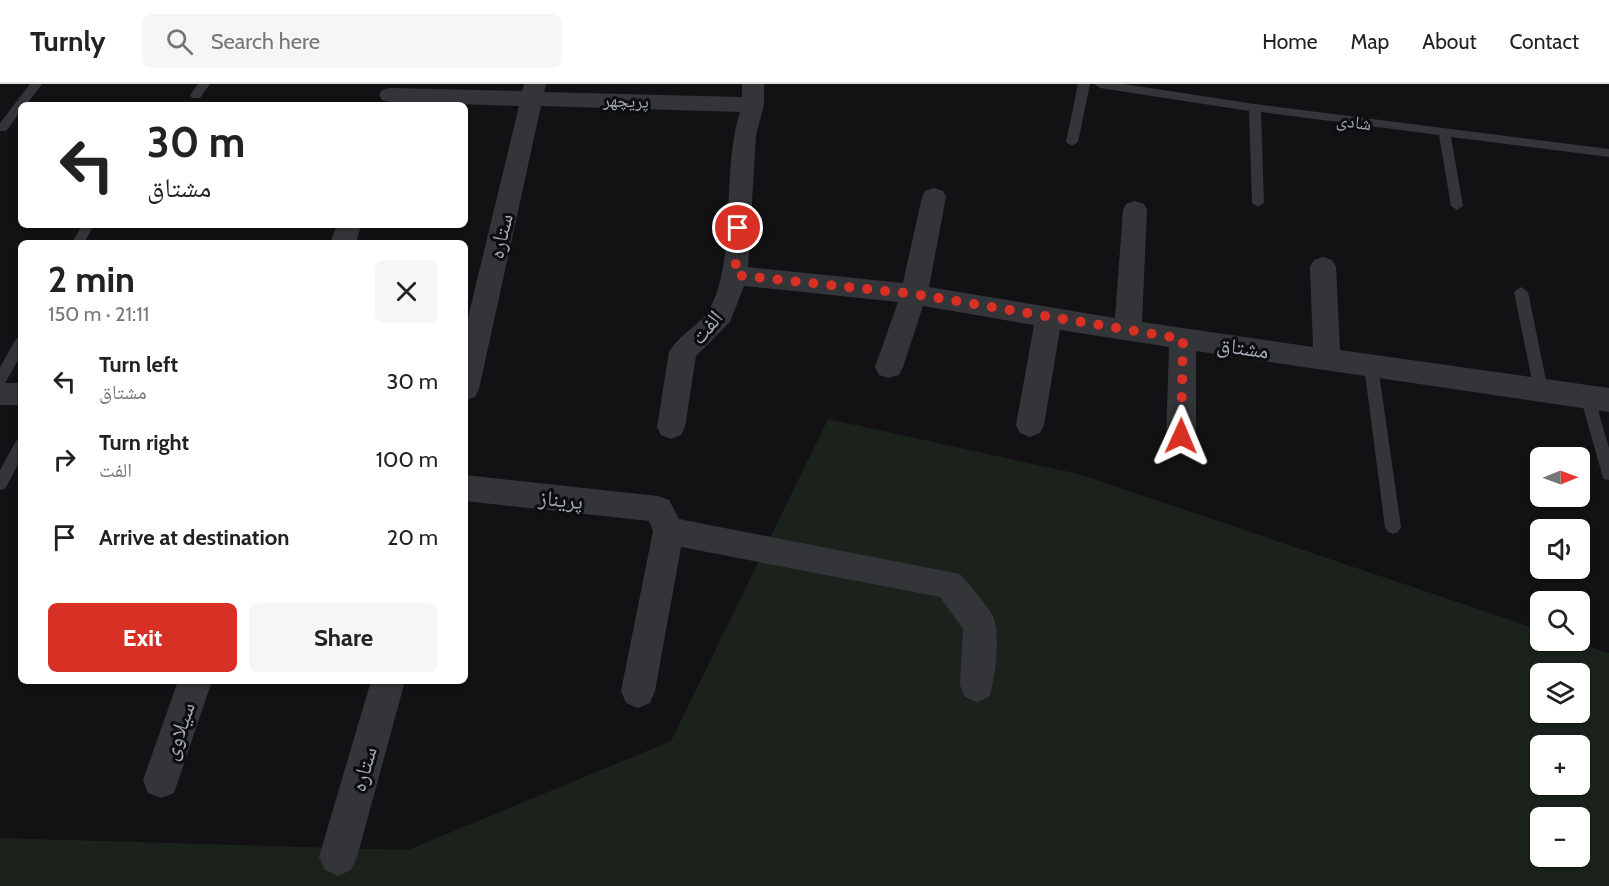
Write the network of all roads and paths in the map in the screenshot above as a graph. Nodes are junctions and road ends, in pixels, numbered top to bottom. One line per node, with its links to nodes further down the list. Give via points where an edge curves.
1 (36, 84): 9 (lane)
2 (204, 84): 7 (lane)
3 (1084, 84): 14 (lane)
4 (1100, 84): 11 (lane, شادی)
5 (534, 91): 6 (street, پریچهر); 8 (street, پریچهر); 31 (street, ستاره)
6 (753, 94): 21 (street, الفت, via 744,135)
7 (196, 95)
8 (391, 95)
9 (22, 102)
10 (18, 107): 12 (lane)
11 (1255, 108): 13 (lane, شادی); 17 (lane)
12 (2, 128)
13 (1445, 134): 15 (lane, شادی); 18 (lane)
14 (1072, 142)
15 (1609, 153)
16 (934, 197): 23 (street)
17 (1258, 203)
18 (1457, 206)
19 (1135, 210): 25 (street)
20 (1323, 267): 28 (street)
21 (735, 275): 23 (street, مشتاق); 38 (street, الفت, via 721,315 683,352)
22 (1521, 292): 33 (lane)
23 (914, 294): 24 (street, مشتاق); 30 (street)
24 (1049, 317): 25 (street, مشتاق); 37 (street)
25 (1128, 331): 26 (street, مشتاق)
26 (1183, 339): 28 (street, مشتاق); 39 (street)
27 (18, 348): 32 (lane)
28 (1327, 359): 29 (street, مشتاق)
29 (1371, 366): 33 (street, مشتاق); 45 (lane)
30 (889, 368)
31 (468, 375)
32 (0, 379)
33 (1541, 390): 36 (street, مشتاق)
34 (0, 394): 35 (street)
35 (18, 394)
36 (1598, 398): 41 (lane)
37 (1030, 425)
38 (671, 427)
39 (1181, 436)
40 (18, 451): 42 (lane)
41 (1609, 474)
42 (0, 484)
43 (468, 488): 44 (street, پریناز)
44 (663, 520): 48 (street, پریناز, via 949,584 980,625); 49 (street)
45 (1393, 527)
46 (194, 684): 50 (street, سیلاوی)
47 (387, 684): 51 (street, ستاره)
48 (977, 685)
49 (638, 691)
50 (161, 780)
51 (338, 856)

